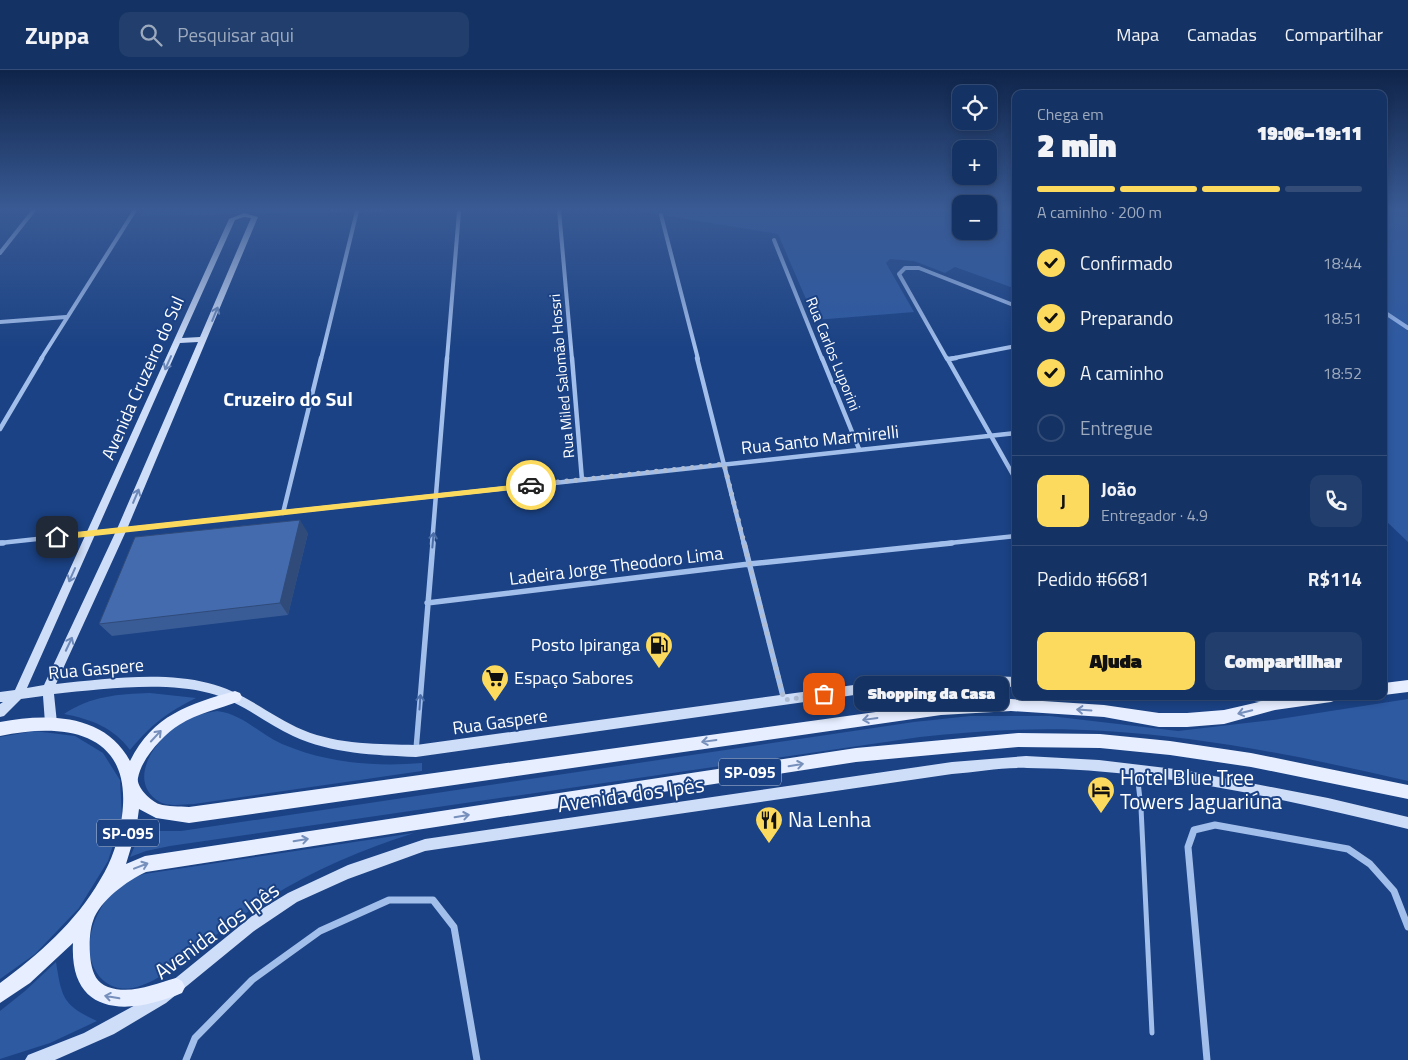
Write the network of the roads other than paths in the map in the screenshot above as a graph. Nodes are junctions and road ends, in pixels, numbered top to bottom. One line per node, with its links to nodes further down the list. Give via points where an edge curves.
1 (105, 256): 10 (street)
2 (215, 256): 13 (street, Avenida Cruzeiro do Sul, one-way to 13)
3 (239, 256): 12 (street, Avenida Cruzeiro do Sul, one-way to 3)
4 (346, 256): 24 (street)
5 (455, 256): 23 (street)
6 (564, 256): 22 (street, Rua Miled Salomão Hossri)
7 (671, 256): 20 (street)
8 (781, 256): 19 (street, Rua Carlos Luporini)
9 (1012, 304): 15 (street, via 918,268 905,268 899,274)
10 (66, 316): 11 (street); 16 (street)
11 (0, 322)
12 (204, 339): 13 (street); 25 (street, Avenida Cruzeiro do Sul, one-way to 12)
13 (177, 341): 26 (street, Avenida Cruzeiro do Sul, one-way to 26)
14 (1012, 347): 15 (street)
15 (948, 359): 18 (street)
16 (0, 429)
17 (1012, 433): 18 (street, Rua Santo Marmirelli)
18 (992, 434): 19 (street, Rua Santo Marmirelli); 21 (street)
19 (859, 449): 20 (street, Rua Santo Marmirelli)
20 (724, 464): 22 (street, Rua Santo Marmirelli); 29 (street)
21 (1012, 472)
22 (582, 480): 23 (street, Rua Santo Marmirelli)
23 (436, 496): 24 (street, Rua Santo Marmirelli); 30 (street, one-way to 23)
24 (283, 513): 25 (street, Rua Santo Marmirelli)
25 (122, 529): 26 (street, Rua Santo Marmirelli); 34 (street, Avenida Cruzeiro do Sul, one-way to 25)
26 (91, 534): 28 (street, Rua Santo Marmirelli); 35 (street, Avenida Cruzeiro do Sul, one-way to 35)
27 (1012, 536): 29 (street, Ladeira Jorge Theodoro Lima)
28 (0, 543)
29 (750, 564): 30 (street, Ladeira Jorge Theodoro Lima); 38 (street)
30 (427, 603): 44 (street, one-way to 30)
31 (1012, 682): 38 (street, Rua Gaspere, via 962,680 883,686)
32 (1408, 686): 33 (main road)
33 (1387, 689)
34 (48, 690): 35 (street, Rua Gaspere); 37 (street, Rua Gaspere, via 166,681 194,684); 42 (street, Avenida Cruzeiro do Sul)
35 (19, 693): 36 (street, Rua Gaspere); 41 (street, Avenida Cruzeiro do Sul)
36 (0, 697)
37 (235, 697): 44 (street, Rua Gaspere, via 297,732 322,742 350,748); 46 (main road, one-way to 37, via 144,749 170,722 201,706)
38 (784, 700): 44 (street, Rua Gaspere)
39 (1274, 700): 40 (main road, SP-095); 46 (main road, SP-095, one-way to 46, via 1224,717 1159,720 1104,711 1011,705 941,709 189,815 156,812 142,803)
40 (1306, 700)
41 (0, 712)
42 (51, 723): 43 (main road, SP-095); 46 (main road, SP-095, via 94,733 110,744 122,759)
43 (0, 729)
44 (416, 751)
45 (1137, 771): 48 (street, Avenida dos Ipês, via 1184,776); 52 (street, Avenida dos Ipês, via 1026,762 952,768 425,845 364,865 275,908); 54 (lane)
46 (132, 783): 49 (main road, SP-095, via 132,820 124,847)
47 (1408, 792): 49 (main road, SP-095, one-way to 47, via 125,873 145,864 856,756 978,743 1100,741 1170,748 1251,760)
48 (1408, 822)
49 (102, 893): 50 (main road, SP-095)
50 (86, 916): 52 (main road, one-way to 50, via 128,1000 104,996 87,984 81,964); 53 (main road, SP-095, via 58,948)
51 (1408, 927): 58 (street, via 1394,892 1370,864 1348,849 1215,825 1194,830 1188,847)
52 (176, 987): 55 (street, Avenida dos Ipês, via 115,1026 58,1053)
53 (0, 994)
54 (1152, 1033)
55 (33, 1060)
56 (186, 1060): 57 (street, via 196,1038 252,980 320,931 390,900 433,900 454,927)
57 (477, 1060)
58 (1207, 1060)

